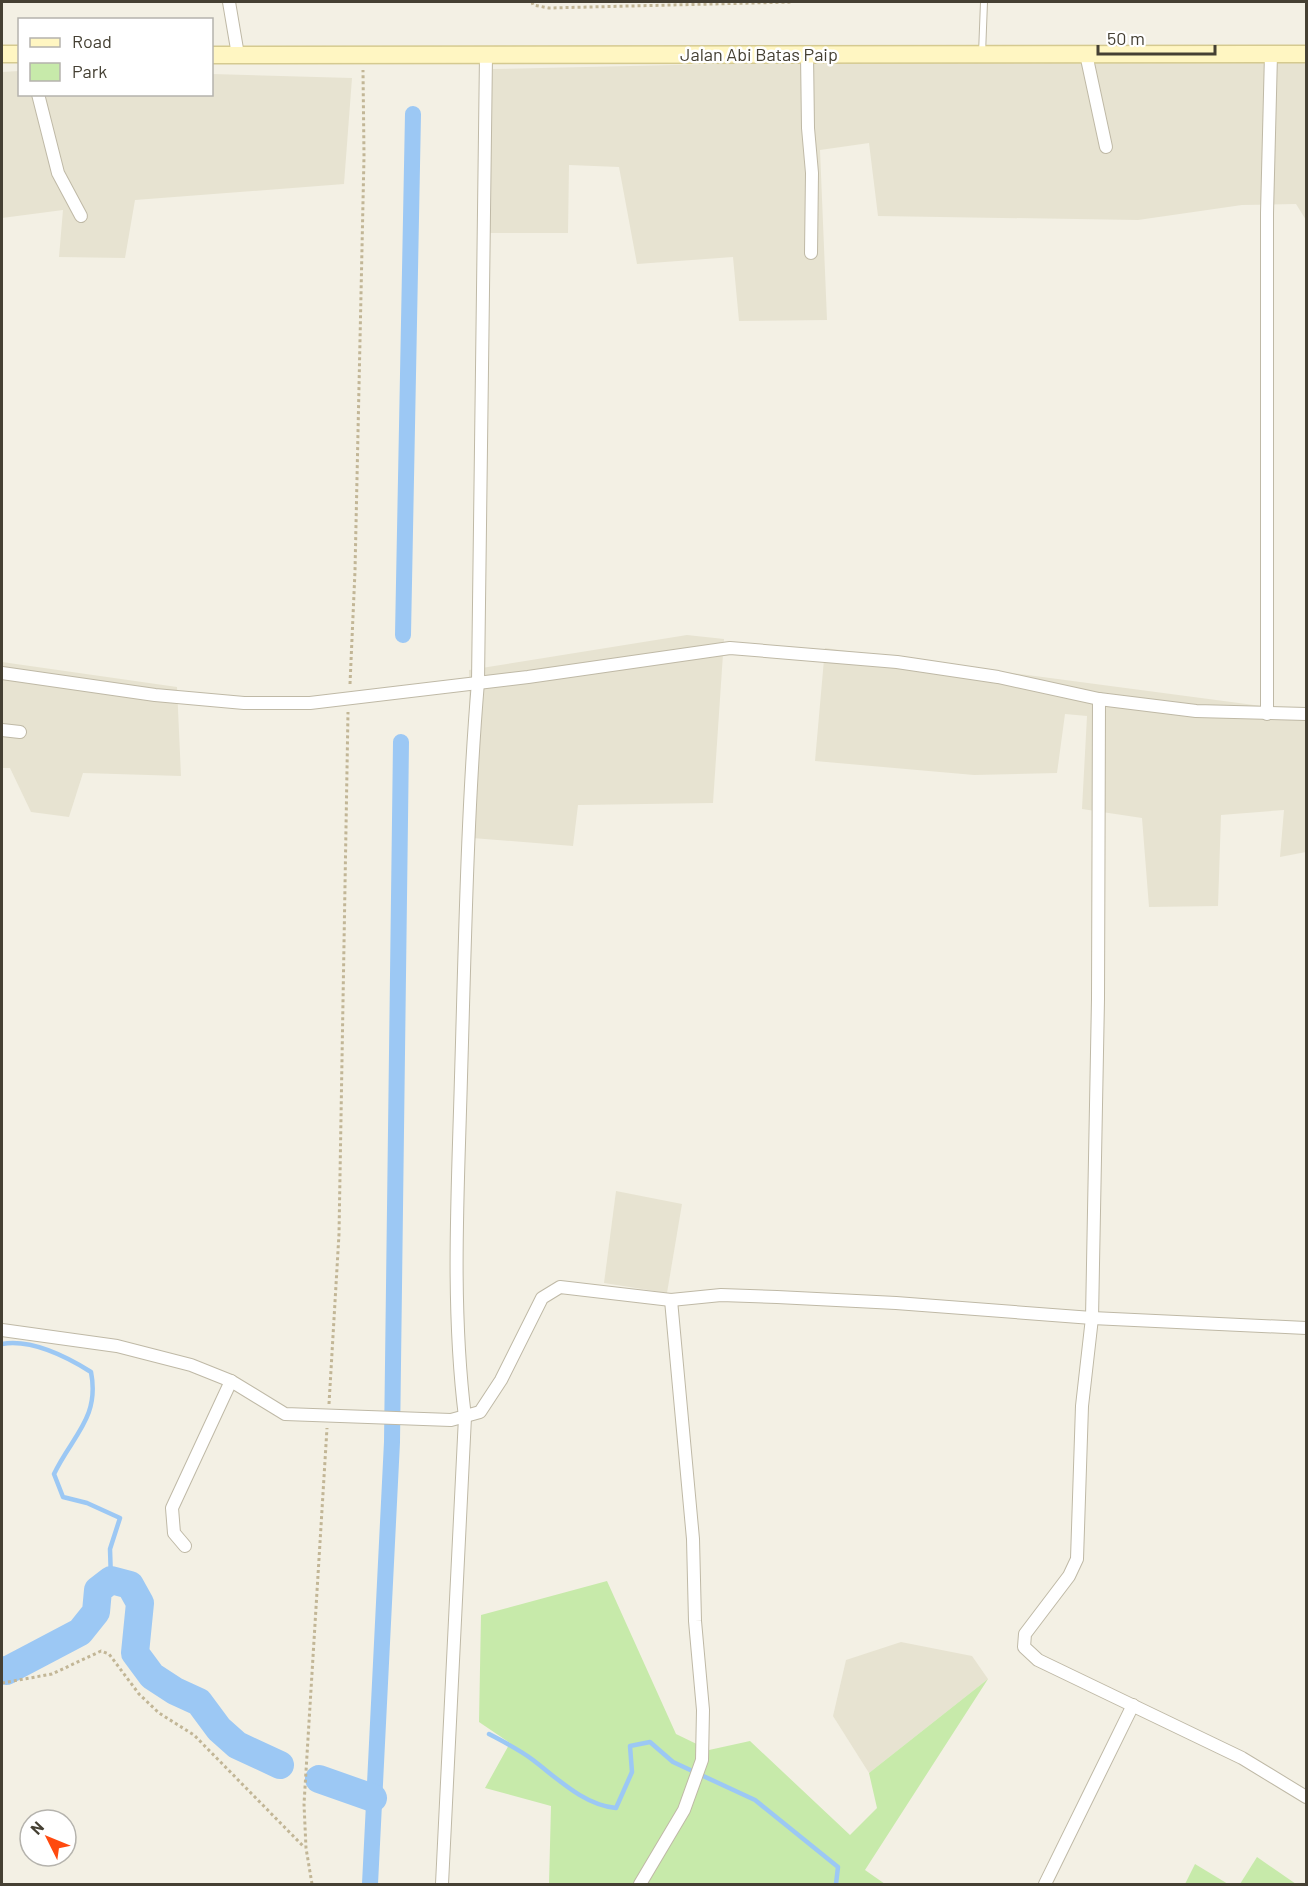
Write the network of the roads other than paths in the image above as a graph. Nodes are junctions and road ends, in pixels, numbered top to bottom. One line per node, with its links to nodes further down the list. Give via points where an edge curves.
1 (229, 2): 11 (street)
2 (984, 2): 6 (lane)
3 (2, 54): 4 (main road)
4 (18, 54)
5 (807, 54): 6 (main road, Jalan Abi Batas Paip); 12 (main road, Jalan Abi Batas Paip); 16 (street)
6 (982, 54): 7 (main road, Jalan Abi Batas Paip)
7 (1086, 54): 8 (main road, Jalan Abi Batas Paip); 14 (street)
8 (1271, 54): 9 (main road, Jalan Abi Batas Paip); 20 (street, via 1267,213)
9 (1306, 54)
10 (213, 55): 11 (main road, Jalan Abi Batas Paip)
11 (238, 55): 12 (main road, Jalan Abi Batas Paip)
12 (480, 55): 18 (street)
13 (39, 96): 15 (street, via 58,173)
14 (1106, 147)
15 (81, 216)
16 (811, 253)
17 (2, 673): 18 (street, via 155,696 244,703 310,704)
18 (478, 682): 19 (street, via 730,648 897,662 998,677); 29 (street, via 470,778 456,1266 457,1355)
19 (1099, 699): 20 (street, via 1196,711); 25 (street)
20 (1267, 714): 21 (street)
21 (1306, 714)
22 (2, 730): 23 (street)
23 (20, 732)
24 (671, 1300): 25 (street, via 777,1297); 29 (street, via 572,1287 550,1291 542,1298 487,1403 480,1412); 34 (street, via 692,1515 703,1710 702,1760 692,1792)
25 (1092, 1318): 26 (street); 31 (street, via 1082,1406 1077,1559 1070,1576 1024,1634 1023,1643 1038,1660)
26 (1306, 1328)
27 (2, 1330): 28 (street, via 117,1347 191,1365)
28 (231, 1381): 29 (street, via 285,1414 451,1420); 30 (street, via 172,1508 174,1533)
29 (465, 1417): 33 (street)
30 (185, 1546)
31 (1133, 1705): 32 (street, via 1242,1758); 35 (street)
32 (1306, 1797)
33 (442, 1884)
34 (640, 1884)
35 (1045, 1884)

